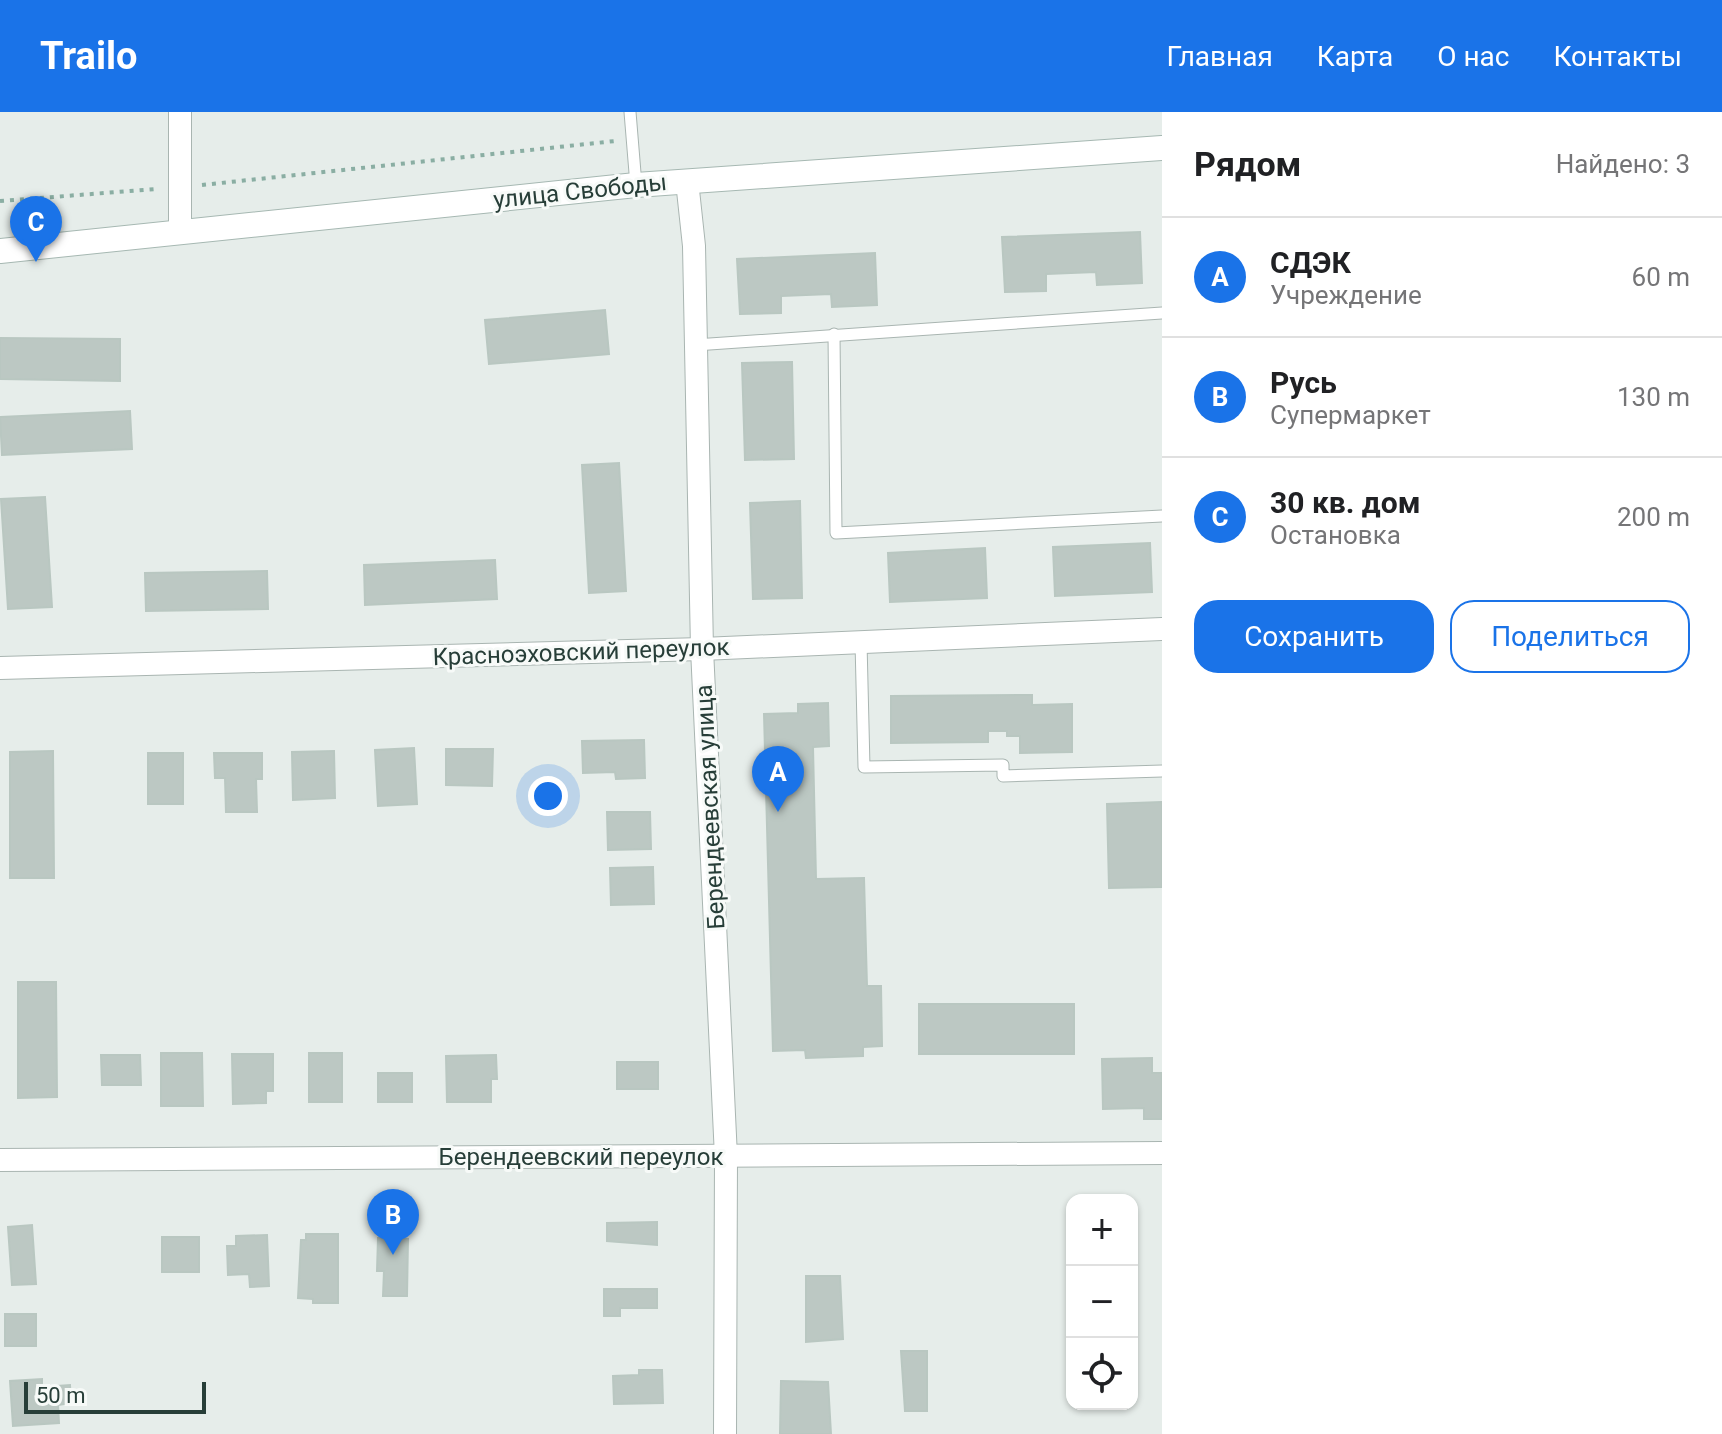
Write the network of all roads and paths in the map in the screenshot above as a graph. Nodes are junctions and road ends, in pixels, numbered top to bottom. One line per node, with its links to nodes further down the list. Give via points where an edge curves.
1 (180, 112): 7 (street)
2 (630, 112): 3 (lane)
3 (632, 139): 6 (lane); 7 (path)
4 (1162, 148): 5 (main road, улица Свободы)
5 (691, 176): 6 (main road, улица Свободы); 13 (street, Берендеевская улица)
6 (636, 185): 9 (main road, улица Свободы)
7 (181, 187): 8 (path); 9 (street)
8 (0, 201)
9 (180, 232): 10 (main road, улица Свободы)
10 (0, 251)
11 (1162, 313): 12 (lane)
12 (834, 334): 13 (lane); 14 (lane, via 836,533)
13 (695, 345): 17 (street, Берендеевская улица)
14 (1162, 516)
15 (1162, 629): 16 (street, Красноэховский переулок)
16 (861, 642): 17 (street, Красноэховский переулок); 19 (lane, via 864,767 1003,765 1003,776)
17 (702, 649): 18 (street, Красноэховский переулок); 21 (street, Берендеевская улица)
18 (0, 668)
19 (1162, 771)
20 (1162, 1153): 21 (street, Берендеевский переулок)
21 (726, 1157): 22 (street, Берендеевский переулок); 23 (street, Берендеевская улица)
22 (0, 1160)
23 (725, 1434)

